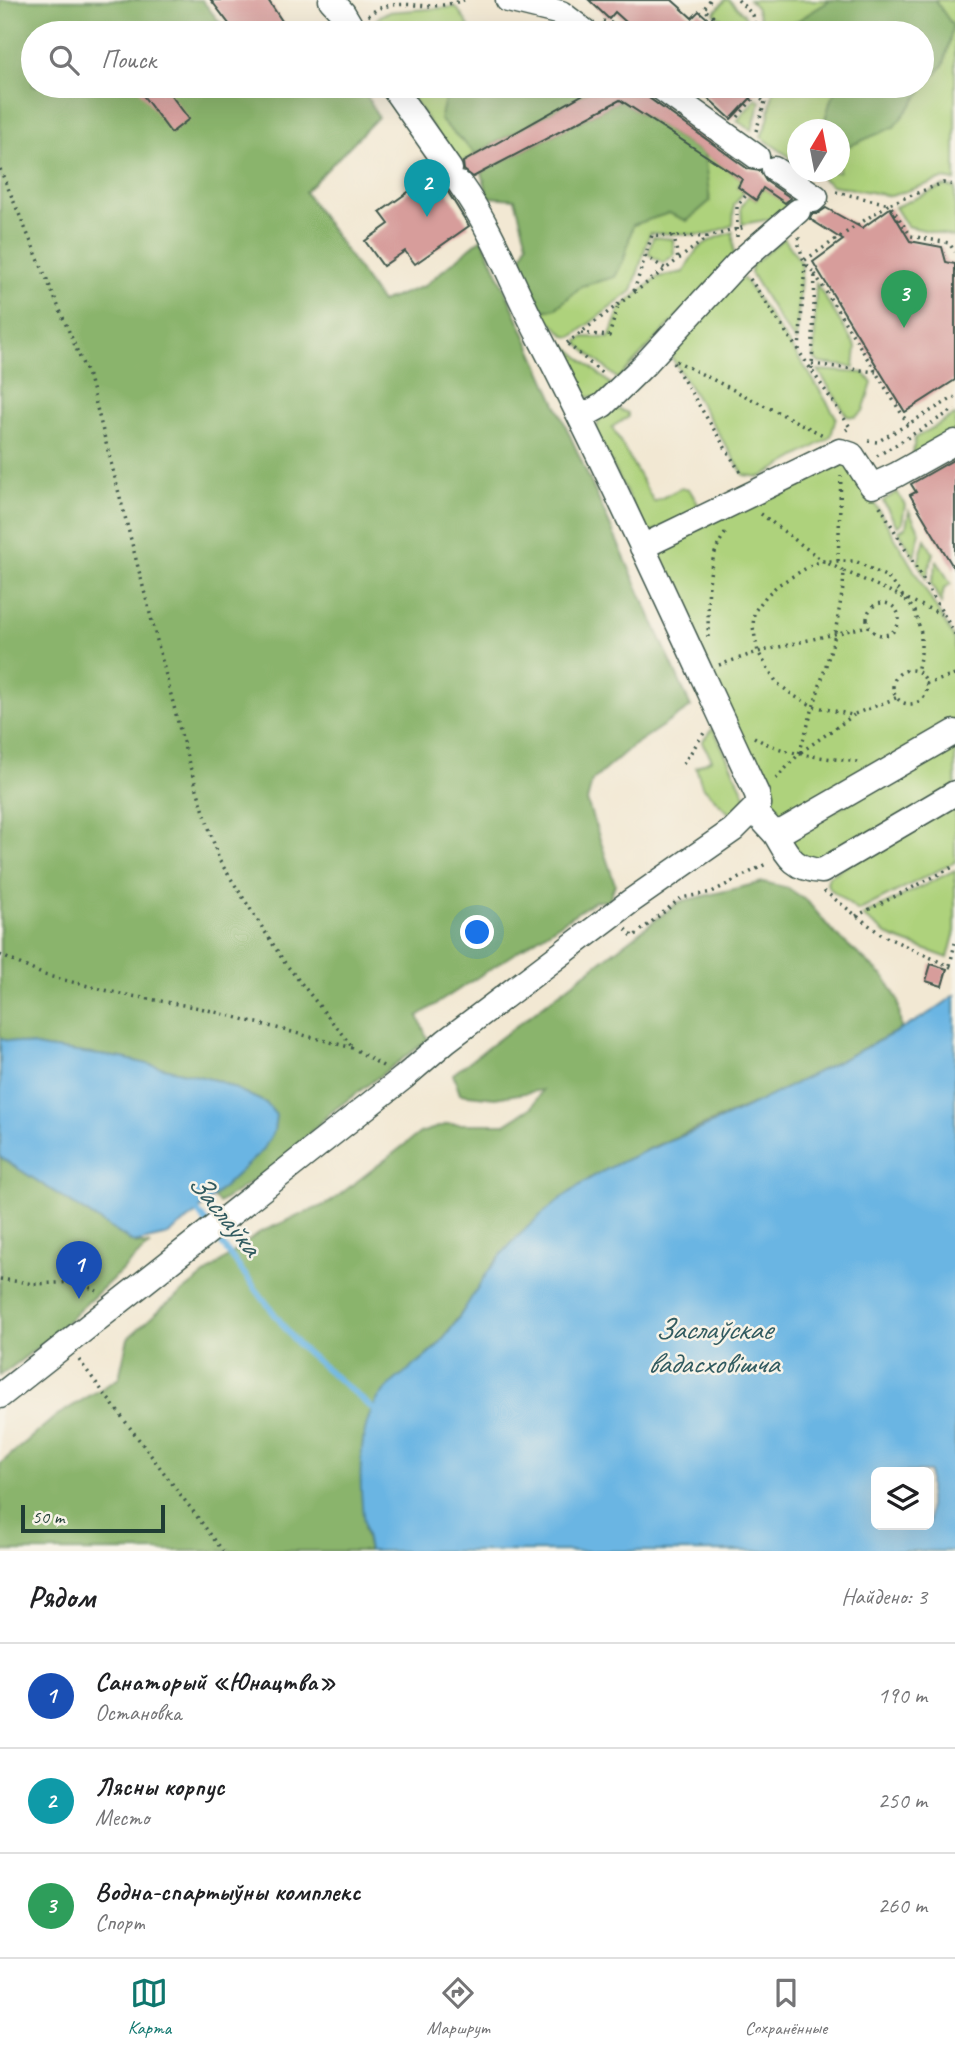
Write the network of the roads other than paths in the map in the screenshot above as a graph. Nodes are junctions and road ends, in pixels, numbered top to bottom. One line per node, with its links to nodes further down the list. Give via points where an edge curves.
1 (331, 0): 3 (street)
2 (508, 0): 4 (street, via 561,13)
3 (352, 21)
4 (571, 21)
5 (400, 98): 7 (street, via 455,176 497,247)
6 (676, 98): 7 (street, via 816,197 739,262 603,405)
7 (581, 417): 9 (street)
8 (955, 442): 9 (street, via 872,485 842,441 749,495)
9 (642, 547): 12 (street)
10 (955, 732): 13 (street)
11 (955, 793): 13 (street, via 822,871 797,865)
12 (755, 803): 13 (street); 14 (street, via 733,830 446,1041)
13 (769, 845)
14 (0, 1396)

